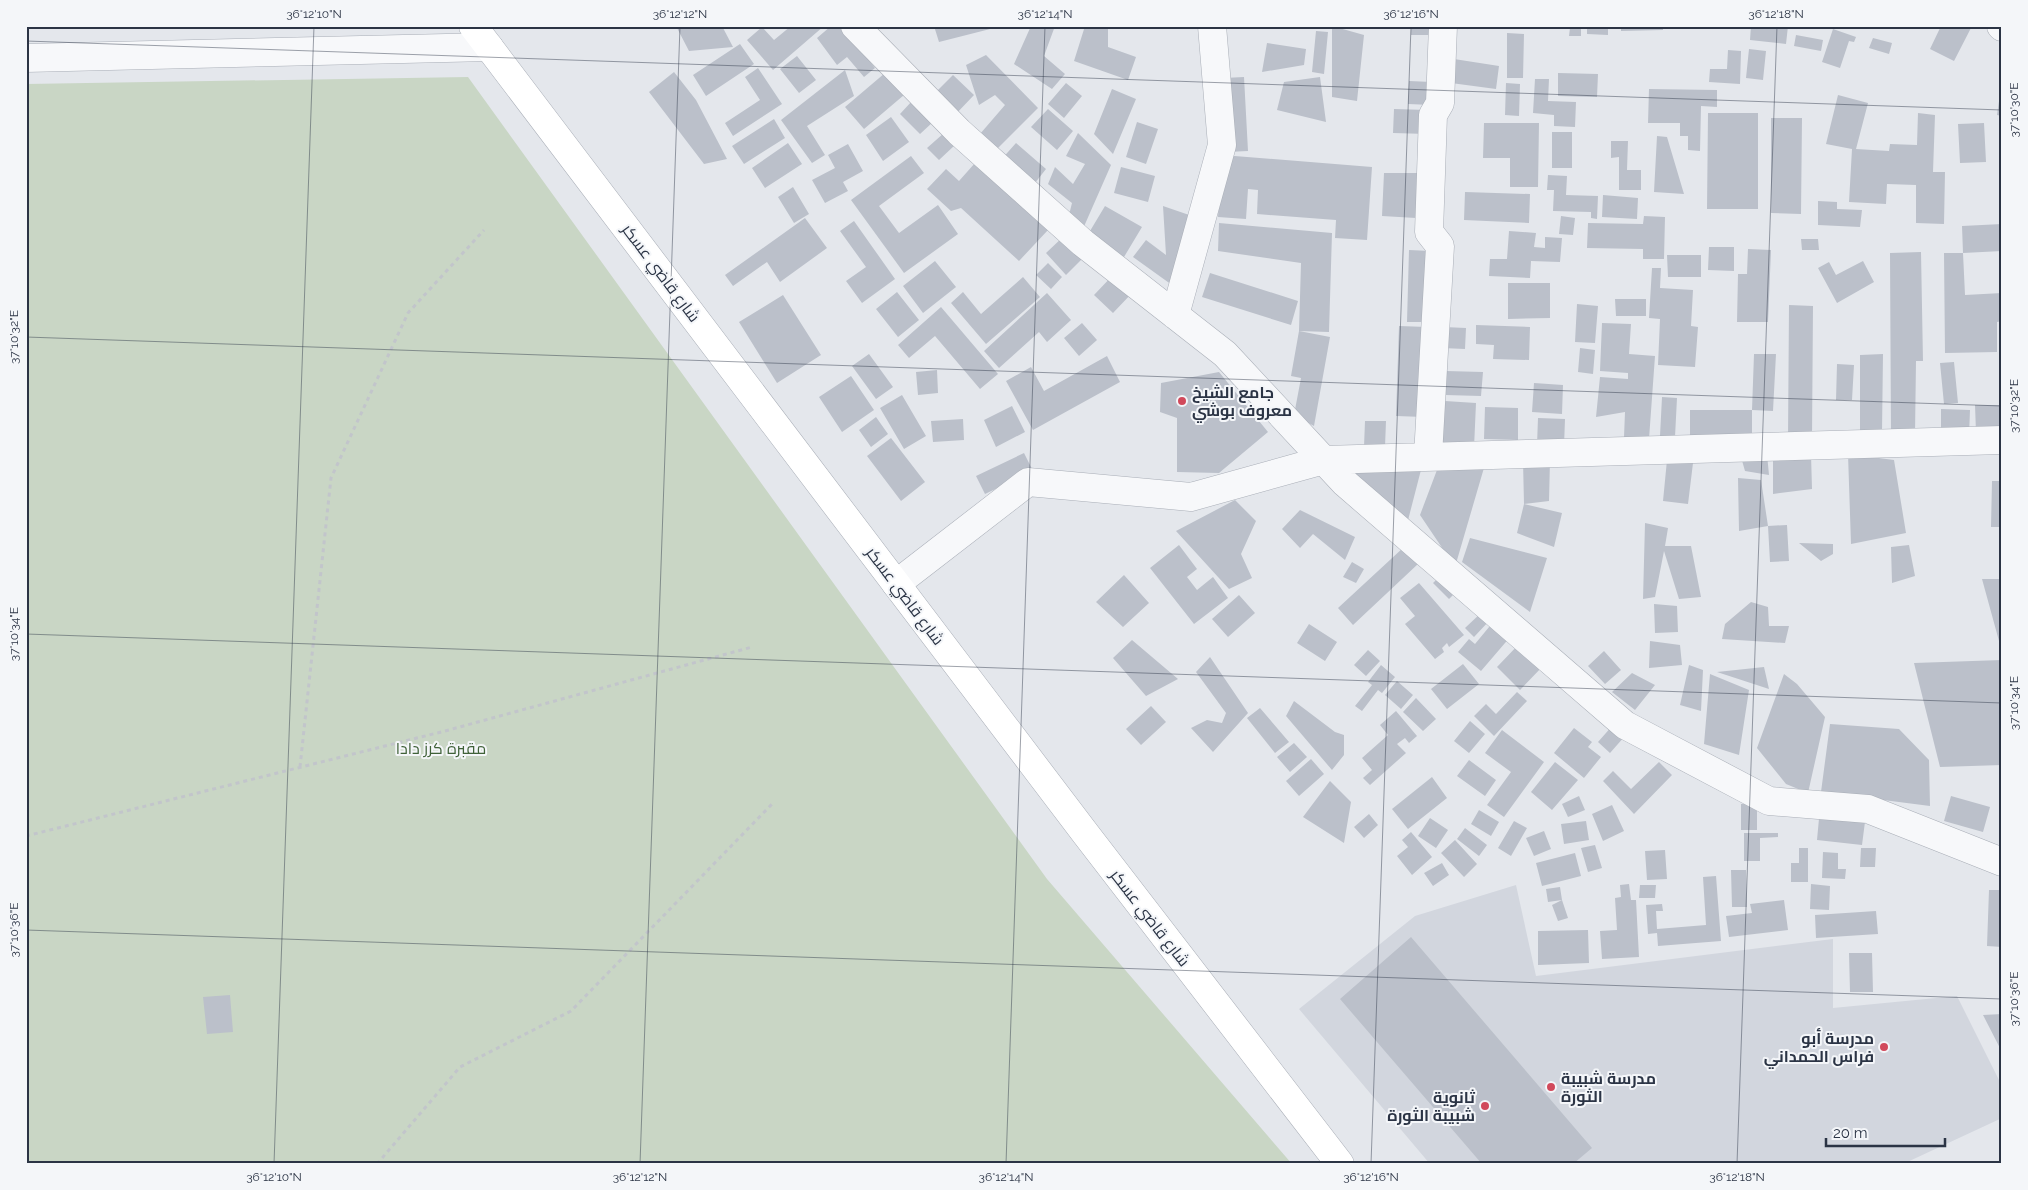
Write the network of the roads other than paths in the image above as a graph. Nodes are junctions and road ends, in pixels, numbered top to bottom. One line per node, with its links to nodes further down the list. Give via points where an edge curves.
1 (855, 26): 6 (street, via 959,132 1082,243)
2 (1212, 26): 6 (street, via 1222,145)
3 (1443, 26): 8 (street, via 1440,103 1433,115 1429,232 1440,246)
4 (481, 36): 5 (street); 10 (main road, شارع قاضي عسكر)
5 (26, 58)
6 (1175, 315): 9 (street, via 1225,354)
7 (2002, 440): 8 (street)
8 (1428, 456): 9 (street)
9 (1324, 460): 10 (street, via 1191,497 1028,482); 11 (street, via 1345,483 1625,725 1769,801 1868,809)
10 (896, 584): 12 (main road, شارع قاضي عسكر)
11 (2002, 862)
12 (1340, 1164)

